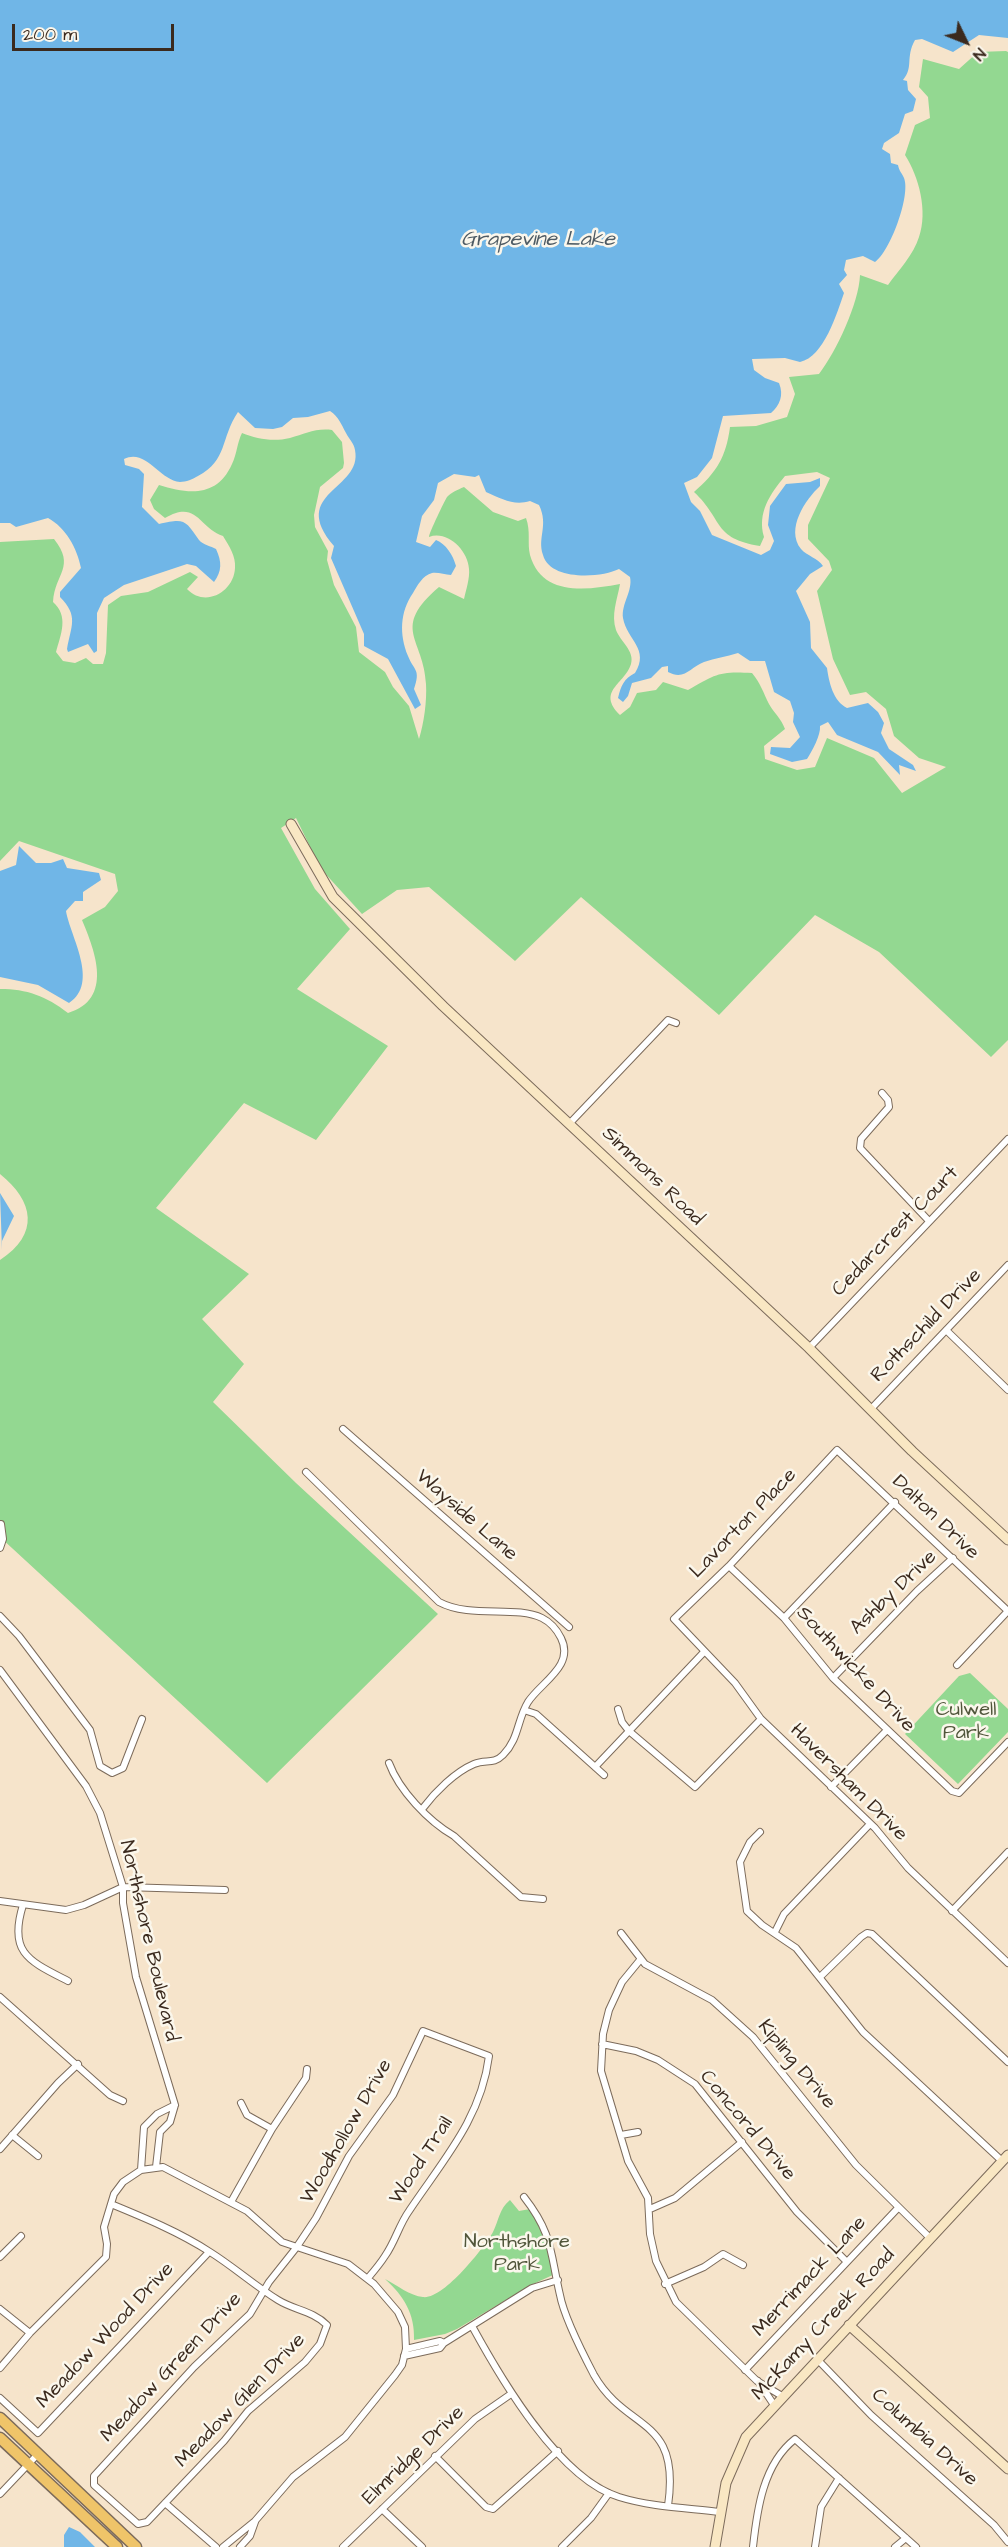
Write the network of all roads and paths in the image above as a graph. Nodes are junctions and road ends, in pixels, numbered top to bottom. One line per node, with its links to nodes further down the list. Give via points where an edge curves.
1 (291, 824): 4 (street, Simmons Road, via 333,897)
2 (676, 1023): 4 (street, via 668,1020)
3 (882, 1092): 6 (street, via 889,1107 861,1139 860,1148)
4 (570, 1123): 9 (street, Simmons Road)
5 (1008, 1139): 6 (street, Cedarcrest Court)
6 (929, 1221): 9 (street, Cedarcrest Court)
7 (1008, 1265): 8 (street, Rothschild Drive)
8 (946, 1330): 10 (street); 11 (street, Rothschild Drive)
9 (808, 1348): 11 (street, Simmons Road)
10 (1008, 1390)
11 (870, 1410): 17 (street, Simmons Road)
12 (343, 1430): 25 (street, Wayside Lane)
13 (837, 1450): 15 (street, Dalton Drive); 20 (street, Lavorton Place)
14 (306, 1472): 31 (street, via 439,1602 462,1610 540,1617 558,1632 563,1643 559,1668)
15 (895, 1502): 19 (street, Dalton Drive); 23 (street)
16 (1, 1524): 18 (street)
17 (1008, 1540)
18 (0, 1548)
19 (953, 1558): 21 (street, Dalton Drive); 29 (street, Ashby Drive)
20 (729, 1566): 23 (street, Southwicke Drive); 24 (street, Lavorton Place)
21 (1008, 1611): 27 (street)
22 (0, 1618): 32 (street, via 19,1636 90,1730 100,1766 112,1773 123,1768)
23 (784, 1618): 29 (street, Southwicke Drive)
24 (674, 1619): 26 (street, Haversham Drive)
25 (569, 1627)
26 (704, 1652): 33 (street, Haversham Drive, via 735,1683); 35 (street)
27 (957, 1665)
28 (0, 1670): 45 (street, Northshore Boulevard, via 93,1800)
29 (833, 1678): 34 (street, Southwicke Drive)
30 (618, 1709): 35 (street)
31 (524, 1710): 38 (street, via 536,1714); 41 (street, via 519,1731 504,1754 494,1763 475,1764 447,1782)
32 (142, 1719)
33 (761, 1719): 35 (street, via 695,1786); 40 (street, Haversham Drive)
34 (887, 1730): 36 (street, Southwicke Drive, via 948,1789 959,1793); 40 (street)
35 (629, 1731): 38 (street)
36 (1008, 1742)
37 (389, 1762): 41 (street, via 394,1777)
38 (595, 1767): 39 (street)
39 (604, 1774)
40 (831, 1787): 42 (street, Haversham Drive)
41 (423, 1808): 47 (street, via 521,1897)
42 (870, 1824): 50 (street, Haversham Drive); 51 (street, via 784,1914)
43 (760, 1832): 51 (street, via 740,1862 741,1883 747,1911)
44 (1008, 1852): 50 (street)
45 (123, 1887): 46 (street); 49 (street, via 66,1910); 65 (street, Northshore Boulevard, via 136,1977)
46 (225, 1890)
47 (543, 1899)
48 (0, 1901): 49 (street)
49 (23, 1905): 56 (street, via 16,1934 19,1947 26,1958)
50 (952, 1911): 54 (street, Haversham Drive)
51 (775, 1932): 55 (street)
52 (621, 1933): 53 (street, Kipling Drive)
53 (640, 1960): 58 (street, via 615,1993); 81 (street, Kipling Drive, via 712,2000 753,2037 856,2165)
54 (1008, 1963)
55 (821, 1976): 60 (street, via 861,1937 872,1934); 75 (street, via 863,2032)
56 (68, 1981)
57 (0, 1997): 61 (street)
58 (602, 2044): 70 (street, via 602,2071); 72 (street, Concord Drive, via 636,2051 673,2067 695,2084)
59 (489, 2056): 85 (street, Woodhollow Drive, via 423,2031 393,2095 349,2156); 90 (street, Wood Trail, via 484,2085 455,2145)
60 (1008, 2062)
61 (78, 2064): 63 (street, via 110,2095); 69 (street)
62 (308, 2069): 66 (street)
63 (123, 2101)
64 (241, 2103): 66 (street, via 247,2115)
65 (175, 2105): 68 (street, via 157,2114 144,2127); 71 (street, via 170,2122)
66 (272, 2129): 79 (street)
67 (638, 2132): 70 (street)
68 (143, 2134): 71 (street); 77 (street)
69 (12, 2135): 73 (street); 74 (street)
70 (621, 2135): 82 (street)
71 (158, 2139): 76 (street)
72 (742, 2142): 82 (street, via 675,2198); 88 (street, Concord Drive, via 796,2212)
73 (0, 2149)
74 (38, 2156)
75 (1005, 2158): 84 (street, McKamy Creek Road)
76 (156, 2167): 77 (street); 79 (street)
77 (141, 2170): 80 (street, via 123,2181)
78 (524, 2197): 91 (street, via 546,2230)
79 (231, 2202): 85 (street, via 282,2242)
80 (111, 2204): 86 (street); 97 (street, via 104,2227 106,2257)
81 (898, 2208): 84 (street, Kipling Drive); 88 (street, Merrimack Lane)
82 (650, 2209): 92 (street, via 650,2234)
83 (21, 2236): 87 (street)
84 (930, 2238): 95 (street, McKamy Creek Road)
85 (296, 2248): 90 (street, via 348,2264); 93 (street, Meadow Green Drive)
86 (209, 2252): 93 (street); 105 (street, Meadow Wood Drive, via 38,2433)
87 (0, 2257)
88 (847, 2262): 101 (street, Merrimack Lane)
89 (743, 2265): 92 (street, via 723,2254)
90 (368, 2278): 98 (street, via 398,2312 405,2327)
91 (558, 2280): 96 (street, via 532,2288); 119 (street, via 566,2315 596,2378 620,2405 649,2426 663,2446 672,2475)
92 (665, 2284): 101 (street, via 676,2302)
93 (265, 2290): 115 (street, Meadow Green Drive, via 250,2314 194,2367); 118 (street, Meadow Glen Drive, via 327,2325 320,2344 248,2411)
94 (0, 2309): 97 (street)
95 (849, 2325): 99 (street, McKamy Creek Road); 113 (street)
96 (472, 2326): 98 (street, via 435,2350); 103 (street)
97 (30, 2333): 100 (street)
98 (405, 2352): 122 (street, via 395,2375 345,2437 293,2477)
99 (816, 2359): 104 (street, McKamy Creek Road); 124 (street, Columbia Drive, via 871,2415 999,2529)
100 (0, 2368)
101 (745, 2370): 102 (street)
102 (757, 2381): 104 (street); 106 (street)
103 (511, 2394): 109 (street); 111 (street, Elmridge Drive, via 475,2419)
104 (782, 2396): 106 (street, McKamy Creek Road)
105 (0, 2398)
106 (774, 2405): 121 (street, McKamy Creek Road, via 741,2445 729,2472)
107 (0, 2418): 110 (main road)
108 (0, 2438): 112 (main road)
109 (558, 2451): 111 (street, via 493,2509); 116 (street, via 585,2479)
110 (38, 2454): 112 (street); 126 (main road)
111 (435, 2456): 120 (street, Elmridge Drive)
112 (28, 2464): 117 (street); 125 (main road)
113 (1008, 2469)
114 (839, 2478): 123 (street); 134 (street, via 795,2439 782,2452 764,2486); 135 (street, via 821,2507)
115 (93, 2481): 118 (street, Meadow Glen Drive, via 138,2524 147,2522)
116 (609, 2493): 119 (street); 132 (street)
117 (0, 2494)
118 (165, 2503): 127 (street)
119 (668, 2505): 121 (street)
120 (382, 2509): 130 (street, Elmridge Drive); 131 (street)
121 (720, 2512): 133 (street, McKamy Creek Road)
122 (255, 2522): 128 (street); 129 (street)
123 (906, 2538): 136 (street); 137 (street)
124 (1008, 2542)
125 (117, 2547)
126 (136, 2547)
127 (216, 2547)
128 (223, 2547)
129 (240, 2547)
130 (343, 2547)
131 (422, 2547)
132 (562, 2547)
133 (715, 2547)
134 (753, 2547)
135 (815, 2547)
136 (895, 2547)
137 (916, 2547)

